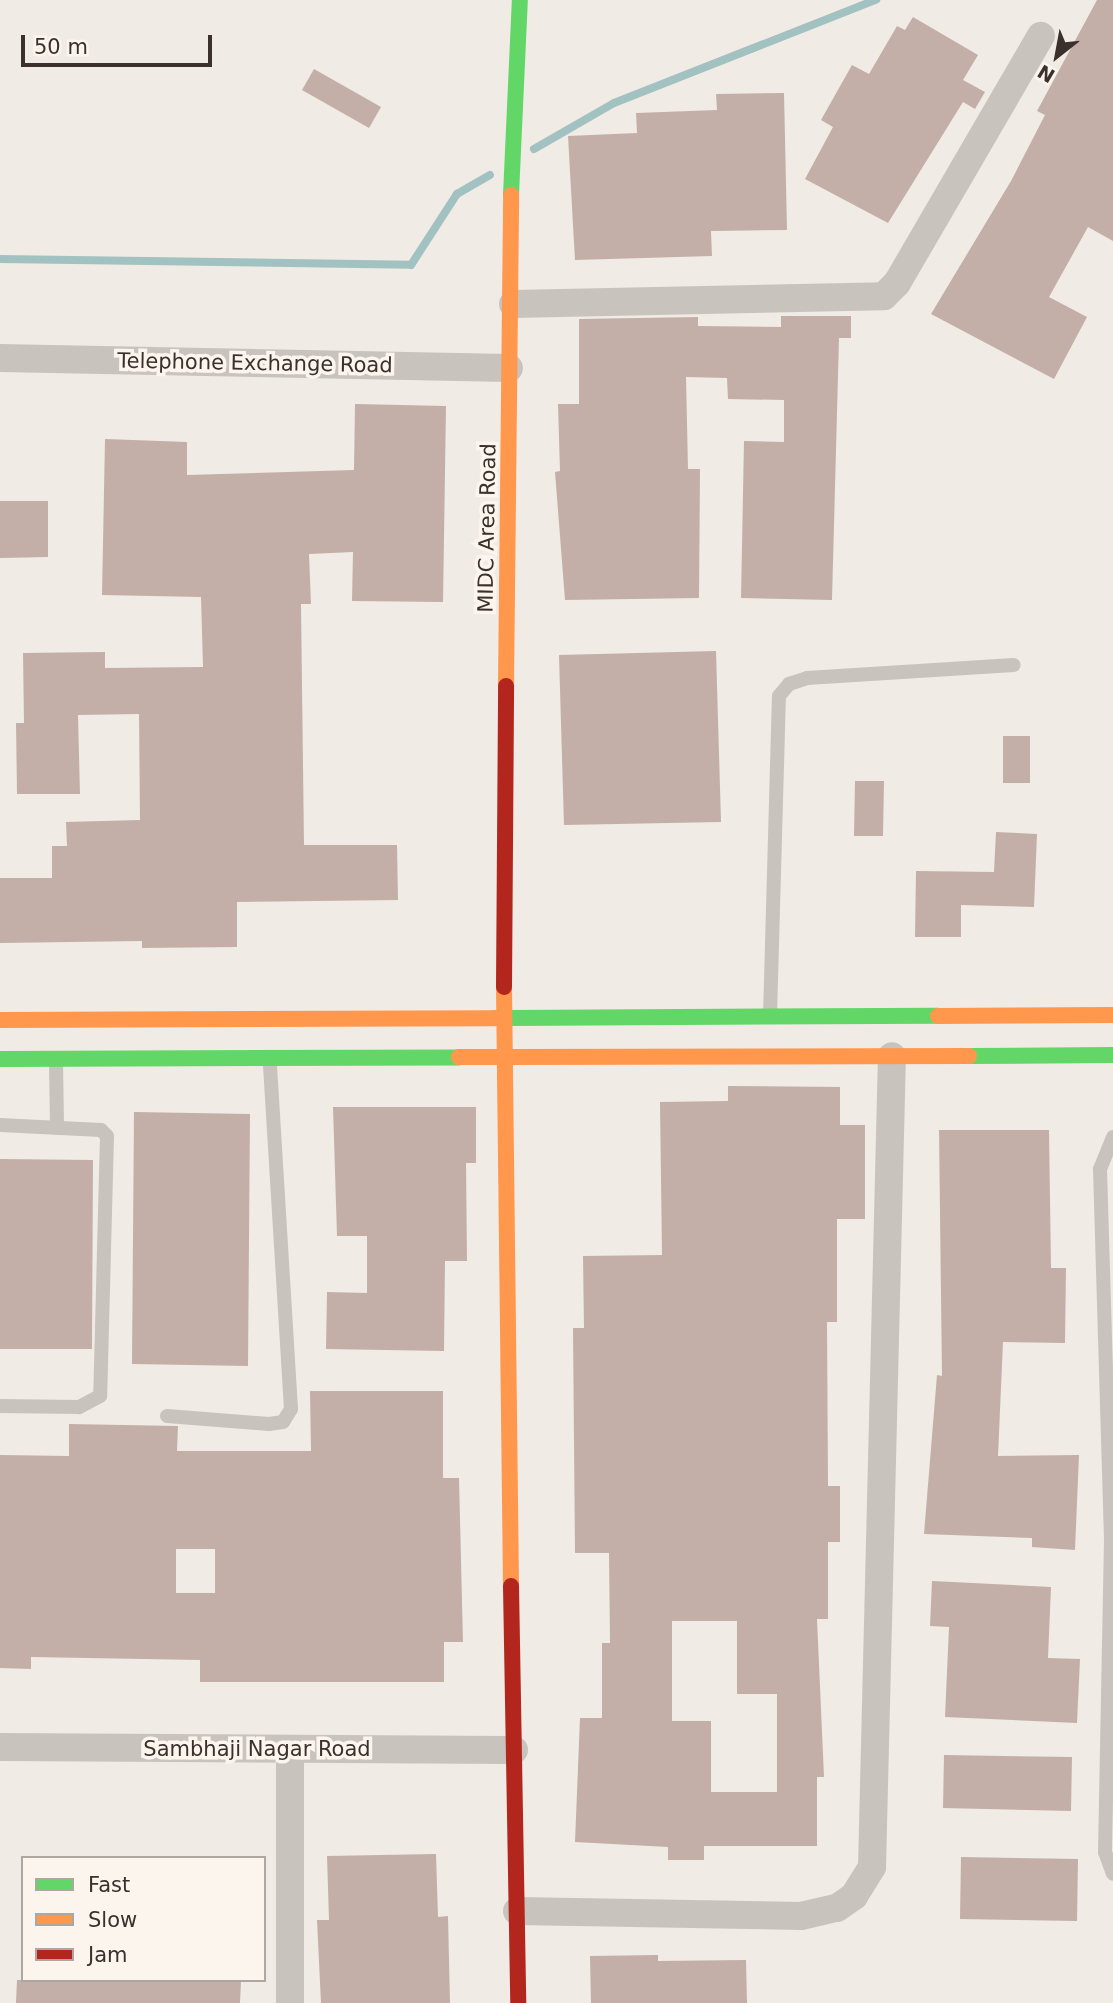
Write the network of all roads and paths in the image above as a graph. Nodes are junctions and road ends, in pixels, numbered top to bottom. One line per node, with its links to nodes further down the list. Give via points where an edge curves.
1 (520, 0): 3 (street, MIDC Area Road, via 515,23)
2 (1041, 36): 3 (street, via 897,282 884,296)
3 (513, 304): 5 (street, MIDC Area Road)
4 (0, 358): 5 (street, Telephone Exchange Road)
5 (509, 368): 9 (street, MIDC Area Road)
6 (1014, 665): 8 (lane, via 807,678 789,684 779,696)
7 (1113, 1015): 8 (street)
8 (771, 1017): 9 (street)
9 (503, 1018): 10 (street); 16 (street, MIDC Area Road)
10 (297, 1019): 13 (street); 19 (street)
11 (0, 1020): 12 (street)
12 (57, 1021): 13 (street); 20 (street)
13 (153, 1040): 18 (street); 20 (street)
14 (1113, 1055): 15 (street)
15 (892, 1056): 16 (street); 31 (street, via 872,1867 854,1896 837,1909 801,1916)
16 (503, 1058): 19 (street); 29 (street, MIDC Area Road)
17 (0, 1059): 20 (street)
18 (270, 1059): 19 (street); 25 (lane, via 291,1409 283,1422 269,1424)
19 (298, 1059)
20 (56, 1060): 22 (lane)
21 (0, 1125): 22 (lane)
22 (57, 1128): 24 (lane, via 101,1130 107,1136 105,1383 100,1396 79,1407)
23 (1113, 1137): 26 (lane, via 1100,1169)
24 (0, 1406)
25 (167, 1416)
26 (1112, 1540): 30 (lane, via 1105,1852)
27 (0, 1747): 28 (street, Sambhaji Nagar Road)
28 (290, 1749): 29 (street, Sambhaji Nagar Road); 32 (street)
29 (514, 1751): 31 (street, MIDC Area Road)
30 (1113, 1874)
31 (517, 1911): 33 (street, MIDC Area Road)
32 (290, 2003)
33 (518, 2003)

